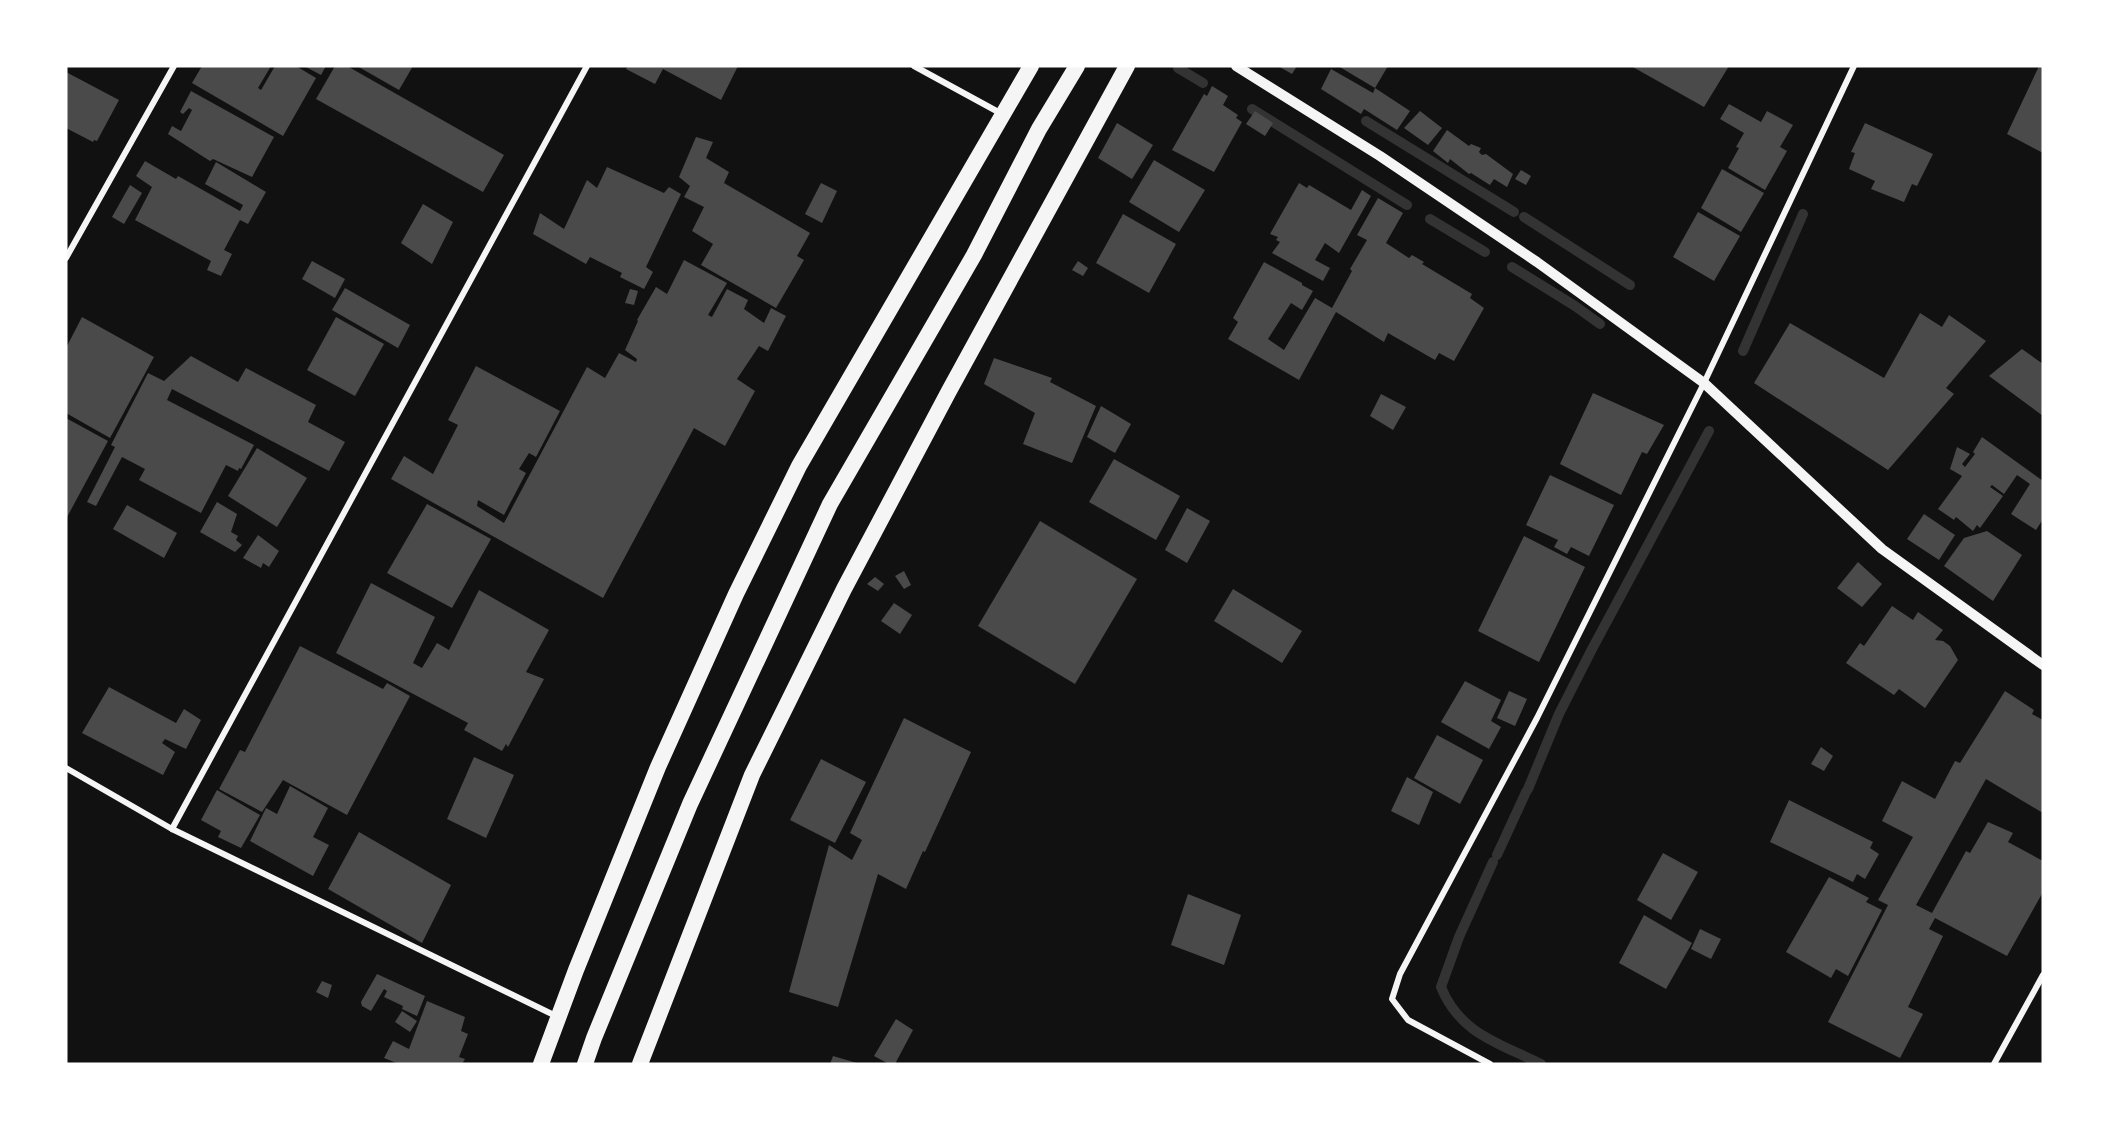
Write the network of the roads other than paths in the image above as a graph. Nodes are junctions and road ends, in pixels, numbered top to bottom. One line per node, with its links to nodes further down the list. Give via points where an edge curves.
1 (174, 66): 10 (street)
2 (587, 66): 14 (street)
3 (915, 66): 9 (street)
4 (1031, 66): 9 (highway)
5 (1077, 66): 18 (highway, via 1039,129 974,255 830,504 690,804)
6 (1127, 66): 19 (highway, via 844,589 752,775)
7 (1236, 66): 11 (street, via 1518,248)
8 (1854, 66): 11 (street)
9 (1003, 114): 16 (highway, via 799,466 658,767)
10 (66, 258)
11 (1704, 383): 12 (street, via 1882,549); 20 (street, via 1537,718 1400,974 1392,999 1408,1020)
12 (2043, 665)
13 (66, 768): 14 (street)
14 (172, 829): 16 (street)
15 (2043, 975): 21 (street)
16 (558, 1018): 17 (highway)
17 (541, 1064)
18 (585, 1064)
19 (640, 1064)
20 (1490, 1064)
21 (1994, 1064)

